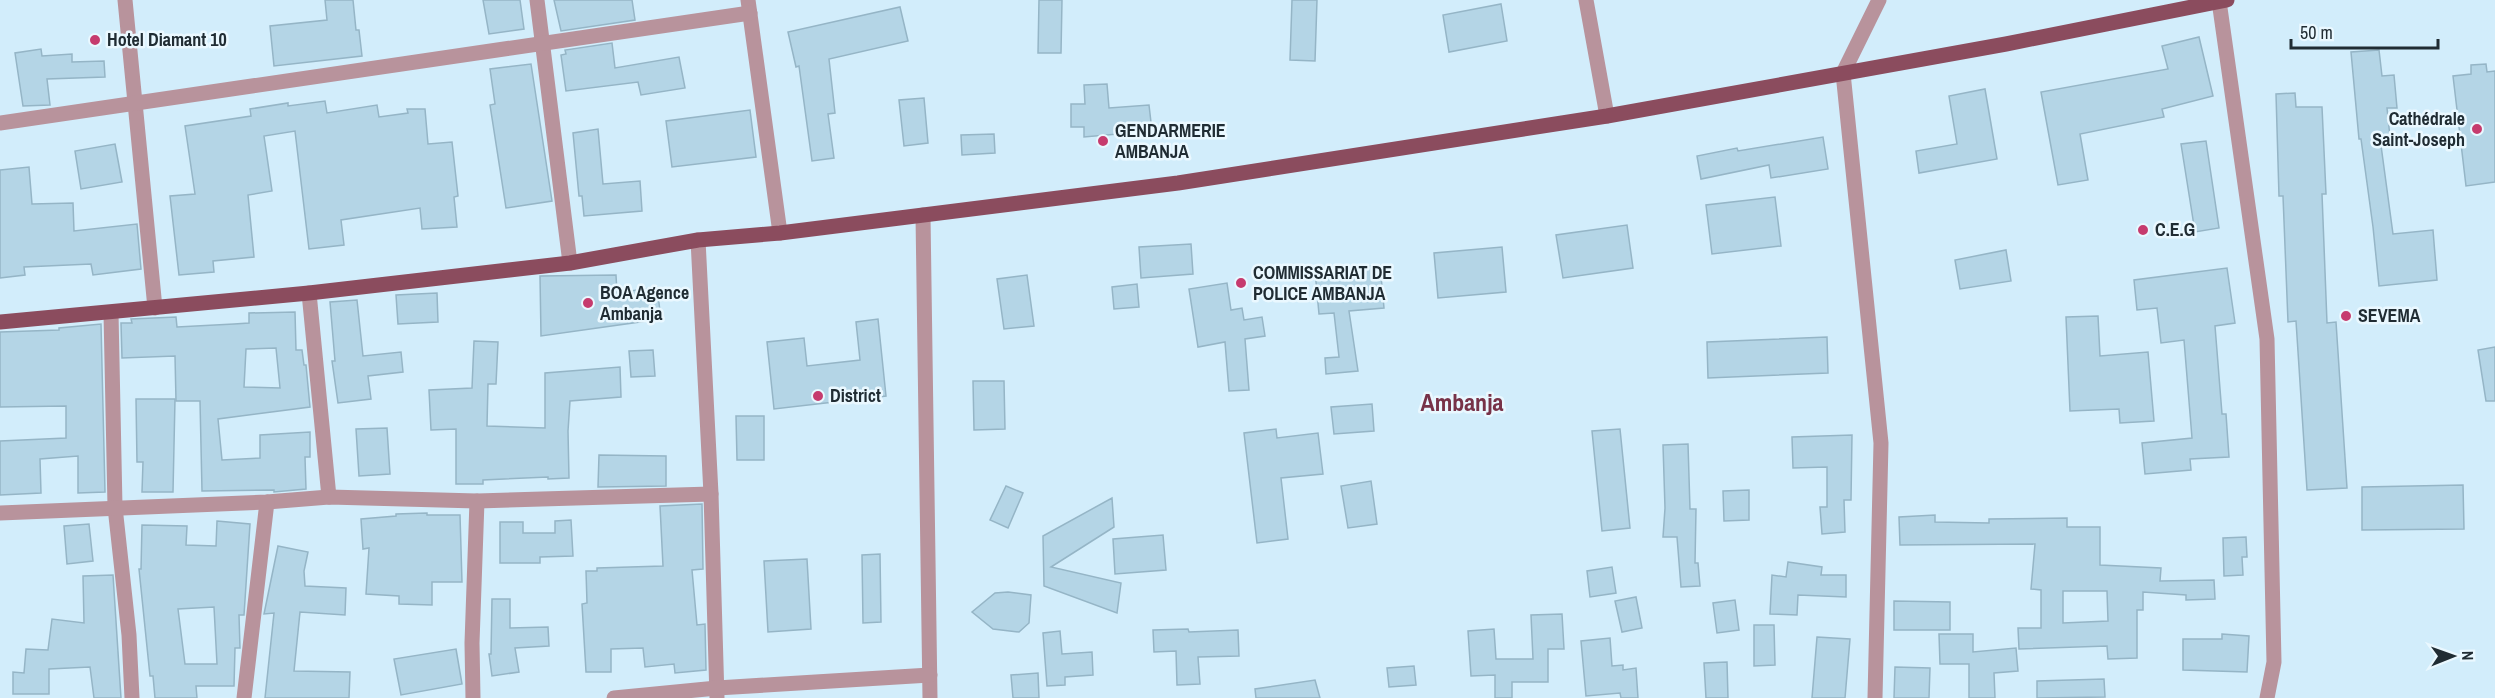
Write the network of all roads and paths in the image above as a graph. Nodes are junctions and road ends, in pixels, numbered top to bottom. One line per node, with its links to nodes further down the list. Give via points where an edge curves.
1 (125, 0): 9 (street)
2 (537, 0): 7 (street)
3 (1586, 0): 10 (street)
4 (1879, 0): 8 (street)
5 (2223, 1): 8 (main road); 34 (street, via 2267,339 2274,662)
6 (749, 7): 7 (street); 13 (street)
7 (542, 44): 9 (street); 15 (street)
8 (1843, 73): 10 (main road); 33 (street, via 1881,443)
9 (134, 102): 11 (street); 17 (street)
10 (1607, 116): 12 (main road, via 1178,183)
11 (0, 123)
12 (923, 215): 13 (main road); 26 (street)
13 (780, 233): 14 (main road)
14 (698, 240): 15 (main road); 20 (street)
15 (570, 263): 16 (main road)
16 (309, 293): 17 (main road); 21 (street)
17 (155, 308): 18 (main road)
18 (111, 313): 19 (main road); 24 (street)
19 (0, 322)
20 (711, 494): 22 (street); 27 (street)
21 (329, 497): 22 (street); 23 (street)
22 (477, 501): 30 (street)
23 (267, 502): 24 (street); 29 (street)
24 (115, 507): 25 (street); 28 (street)
25 (0, 513)
26 (930, 675): 27 (street); 32 (street)
27 (717, 693): 31 (street)
28 (132, 698)
29 (244, 698)
30 (473, 698)
31 (614, 698)
32 (930, 698)
33 (1875, 698)
34 (2267, 698)

